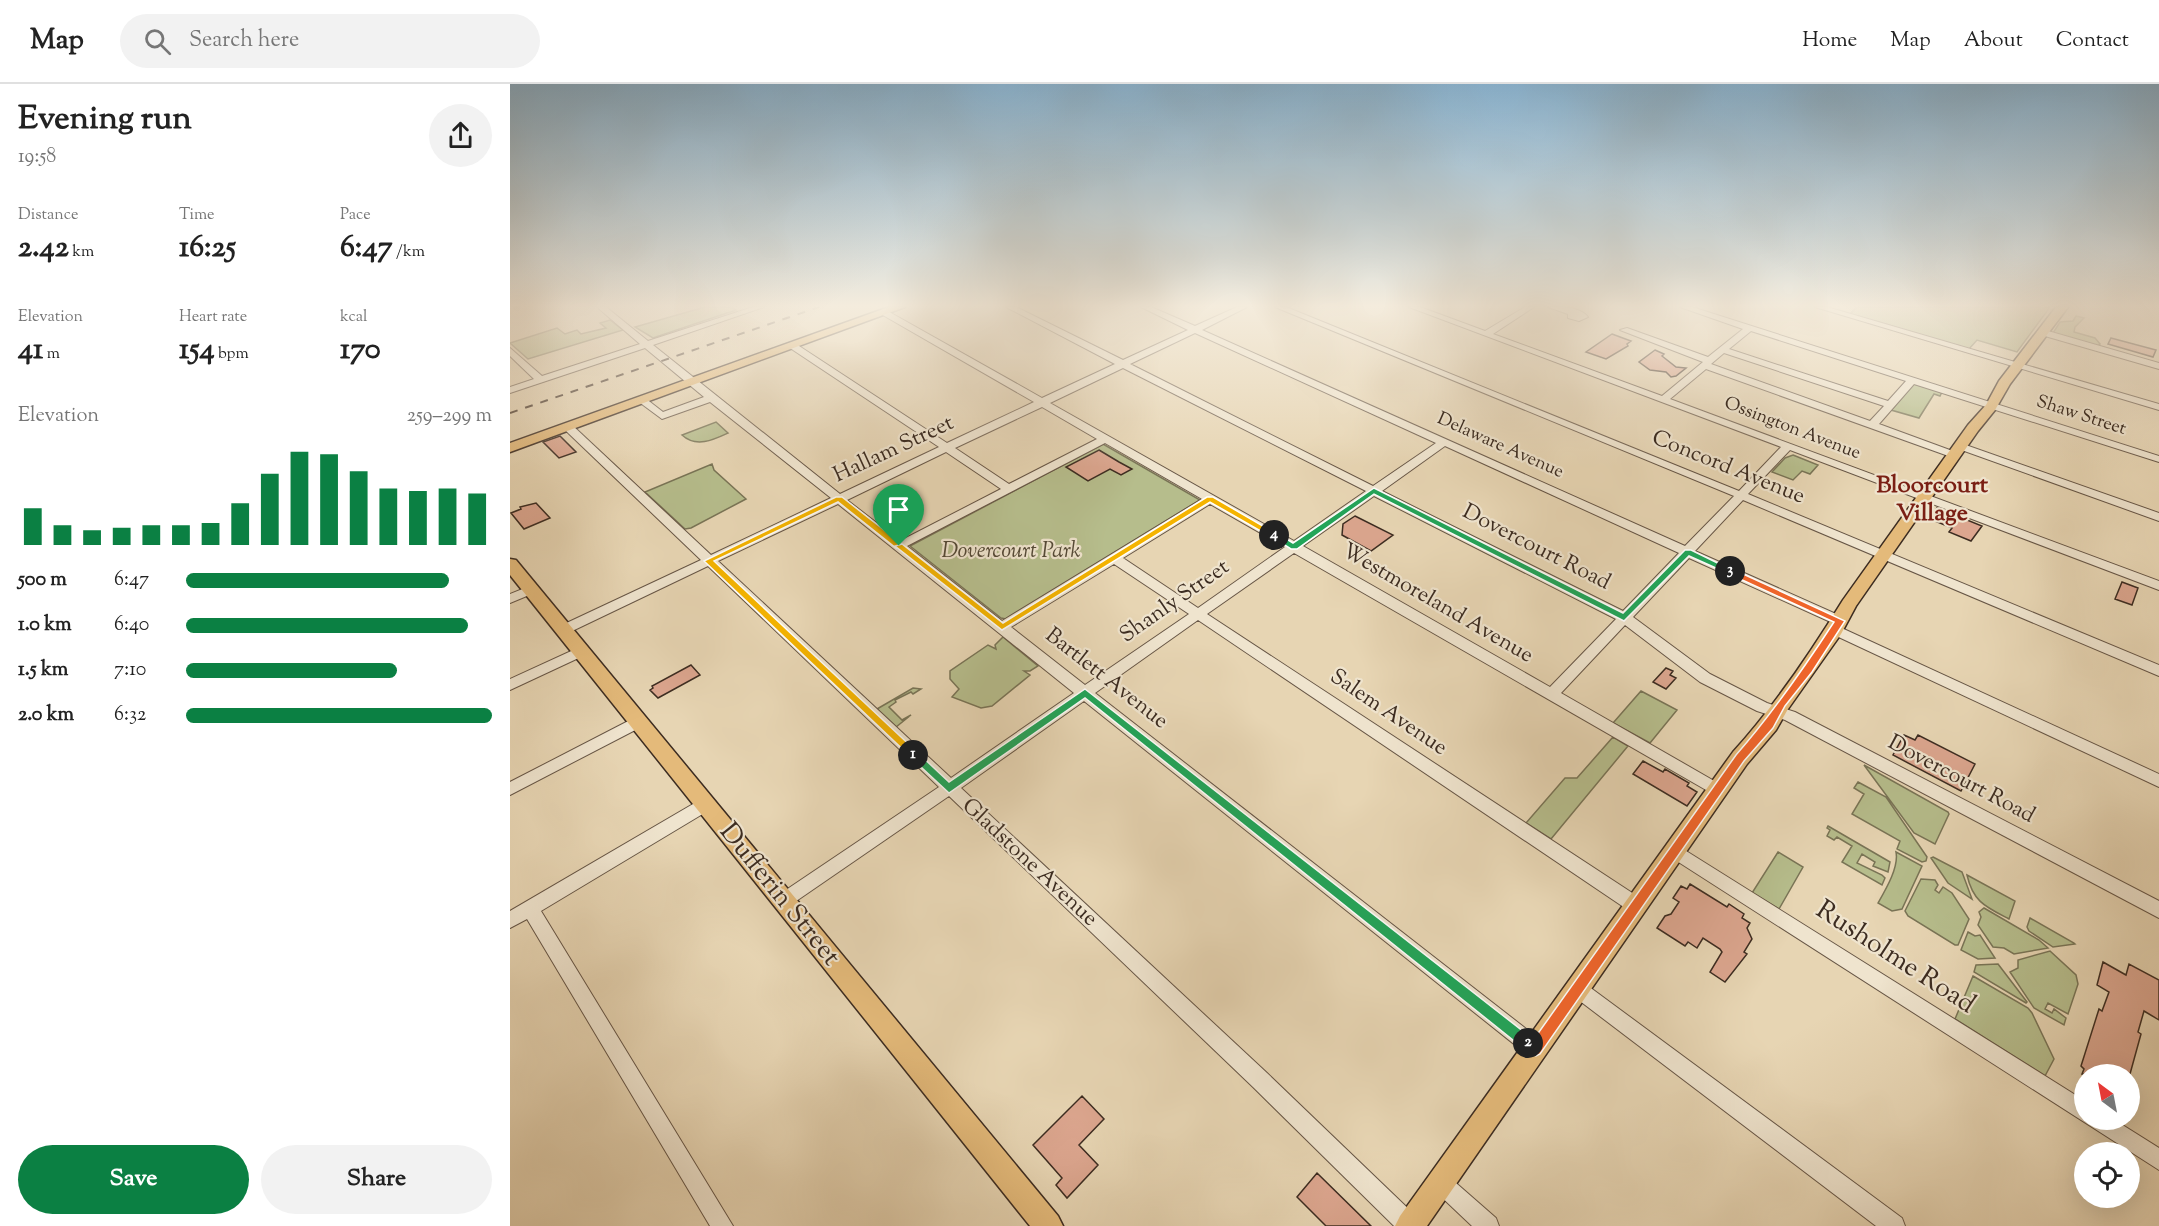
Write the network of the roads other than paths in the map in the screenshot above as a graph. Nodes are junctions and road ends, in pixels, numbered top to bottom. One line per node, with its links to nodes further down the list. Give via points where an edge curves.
1 (519, 360): 23 (street)
2 (599, 360): 23 (street)
3 (667, 360): 25 (street, Bartlett Avenue)
4 (753, 360): 25 (main road)
5 (815, 360): 40 (street)
6 (969, 360): 30 (street, Westmoreland Avenue)
7 (1116, 360): 20 (street, Dovercourt Road)
8 (1131, 360): 20 (street, Hallam Street)
9 (1264, 360): 37 (street, Delaware Avenue)
10 (1410, 360): 45 (street, Concord Avenue)
11 (1557, 360): 29 (street, Ossington Avenue)
12 (1700, 360): 19 (street)
13 (1710, 360): 19 (street)
14 (1754, 360): 31 (street)
15 (1850, 360): 24 (street, Shaw Street)
16 (2002, 360): 21 (street)
17 (2021, 360): 21 (main road)
18 (2139, 360): 22 (street)
19 (1707, 363): 29 (street); 34 (street)
20 (1123, 364): 30 (street, Hallam Street); 44 (street, Dovercourt Road)
21 (2018, 365): 32 (main road); 33 (street)
22 (2159, 366)
23 (540, 380): 26 (street)
24 (1912, 380): 31 (street); 32 (street, Shaw Street)
25 (692, 382): 27 (street, Bartlett Avenue); 28 (main road)
26 (510, 390)
27 (711, 398): 28 (street, via 662,416); 47 (street, Bartlett Avenue)
28 (642, 400): 35 (main road)
29 (1663, 400): 38 (street, Ossington Avenue)
30 (1042, 402): 36 (street, Westmoreland Avenue); 40 (street, Hallam Street)
31 (1890, 405): 34 (street)
32 (1993, 405): 41 (main road); 42 (street, Shaw Street)
33 (2159, 407)
34 (1872, 426): 41 (street)
35 (568, 427): 39 (main road); 55 (street, Gladstone Avenue)
36 (1105, 439): 43 (street); 48 (street, Westmoreland Avenue)
37 (1444, 442): 44 (street, Shanly Street); 52 (street, Delaware Avenue)
38 (1787, 447): 45 (street); 46 (street, Ossington Avenue)
39 (510, 448)
40 (947, 448): 43 (street); 47 (street, Hallam Street)
41 (1957, 451): 46 (main road); 49 (street)
42 (2159, 459)
43 (1009, 489): 50 (street)
44 (1374, 490): 51 (street, Shanly Street); 61 (street, Dovercourt Road)
45 (1740, 495): 52 (street); 53 (street, Concord Avenue)
46 (1926, 498): 53 (main road); 57 (street, Ossington Avenue)
47 (839, 499): 50 (street, Bartlett Avenue); 55 (street, Hallam Street)
48 (1210, 499): 51 (street, Westmoreland Avenue); 54 (street)
49 (2159, 517)
50 (899, 546): 63 (street, Bartlett Avenue)
51 (1294, 547): 60 (street, Shanly Street); 69 (street, Westmoreland Avenue)
52 (1688, 552): 61 (street); 62 (street, Delaware Avenue)
53 (1884, 555): 62 (main road); 66 (street, Concord Avenue)
54 (1114, 558): 60 (street, Salem Avenue); 63 (street)
55 (708, 561): 64 (street, Hallam Street); 73 (street, Gladstone Avenue)
56 (510, 564): 58 (main road, Dufferin Street)
57 (2159, 586)
58 (530, 590): 59 (street); 64 (main road, Dufferin Street)
59 (510, 599)
60 (1198, 614): 68 (street, Shanly Street); 79 (street, Salem Avenue)
61 (1624, 618): 69 (street); 70 (street, Dovercourt Road, via 1691,670)
62 (1838, 626): 70 (main road); 72 (street, Delaware Avenue)
63 (1002, 627): 68 (street, Bartlett Avenue)
64 (563, 630): 65 (main road, Dufferin Street)
65 (580, 652): 67 (street); 71 (main road, Dufferin Street)
66 (2159, 671)
67 (510, 685)
68 (1085, 693): 73 (street, Shanly Street); 84 (street, Bartlett Avenue)
69 (1552, 694): 75 (street, Westmoreland Avenue)
70 (1777, 712): 75 (main road); 81 (street, Dovercourt Road)
71 (638, 722): 74 (street); 76 (main road, Dufferin Street)
72 (2159, 781)
73 (949, 788): 78 (street, Shanly Street); 91 (street, Gladstone Avenue)
74 (510, 789)
75 (1718, 790): 77 (main road)
76 (705, 804): 78 (main road, Dufferin Street); 80 (street)
77 (1675, 851): 79 (main road); 85 (street, Rusholme Road)
78 (783, 901): 90 (main road, Dufferin Street)
79 (1637, 906): 83 (main road)
80 (530, 908): 82 (street); 89 (street)
81 (2159, 910)
82 (510, 920)
83 (1578, 989): 84 (main road); 93 (street)
84 (1536, 1049): 88 (main road)
85 (2074, 1106)
86 (2112, 1130): 87 (street)
87 (2159, 1160)
88 (1441, 1183): 91 (main road); 92 (street)
89 (722, 1226)
90 (1048, 1226)
91 (1410, 1226)
92 (1488, 1226)
93 (1894, 1226)

